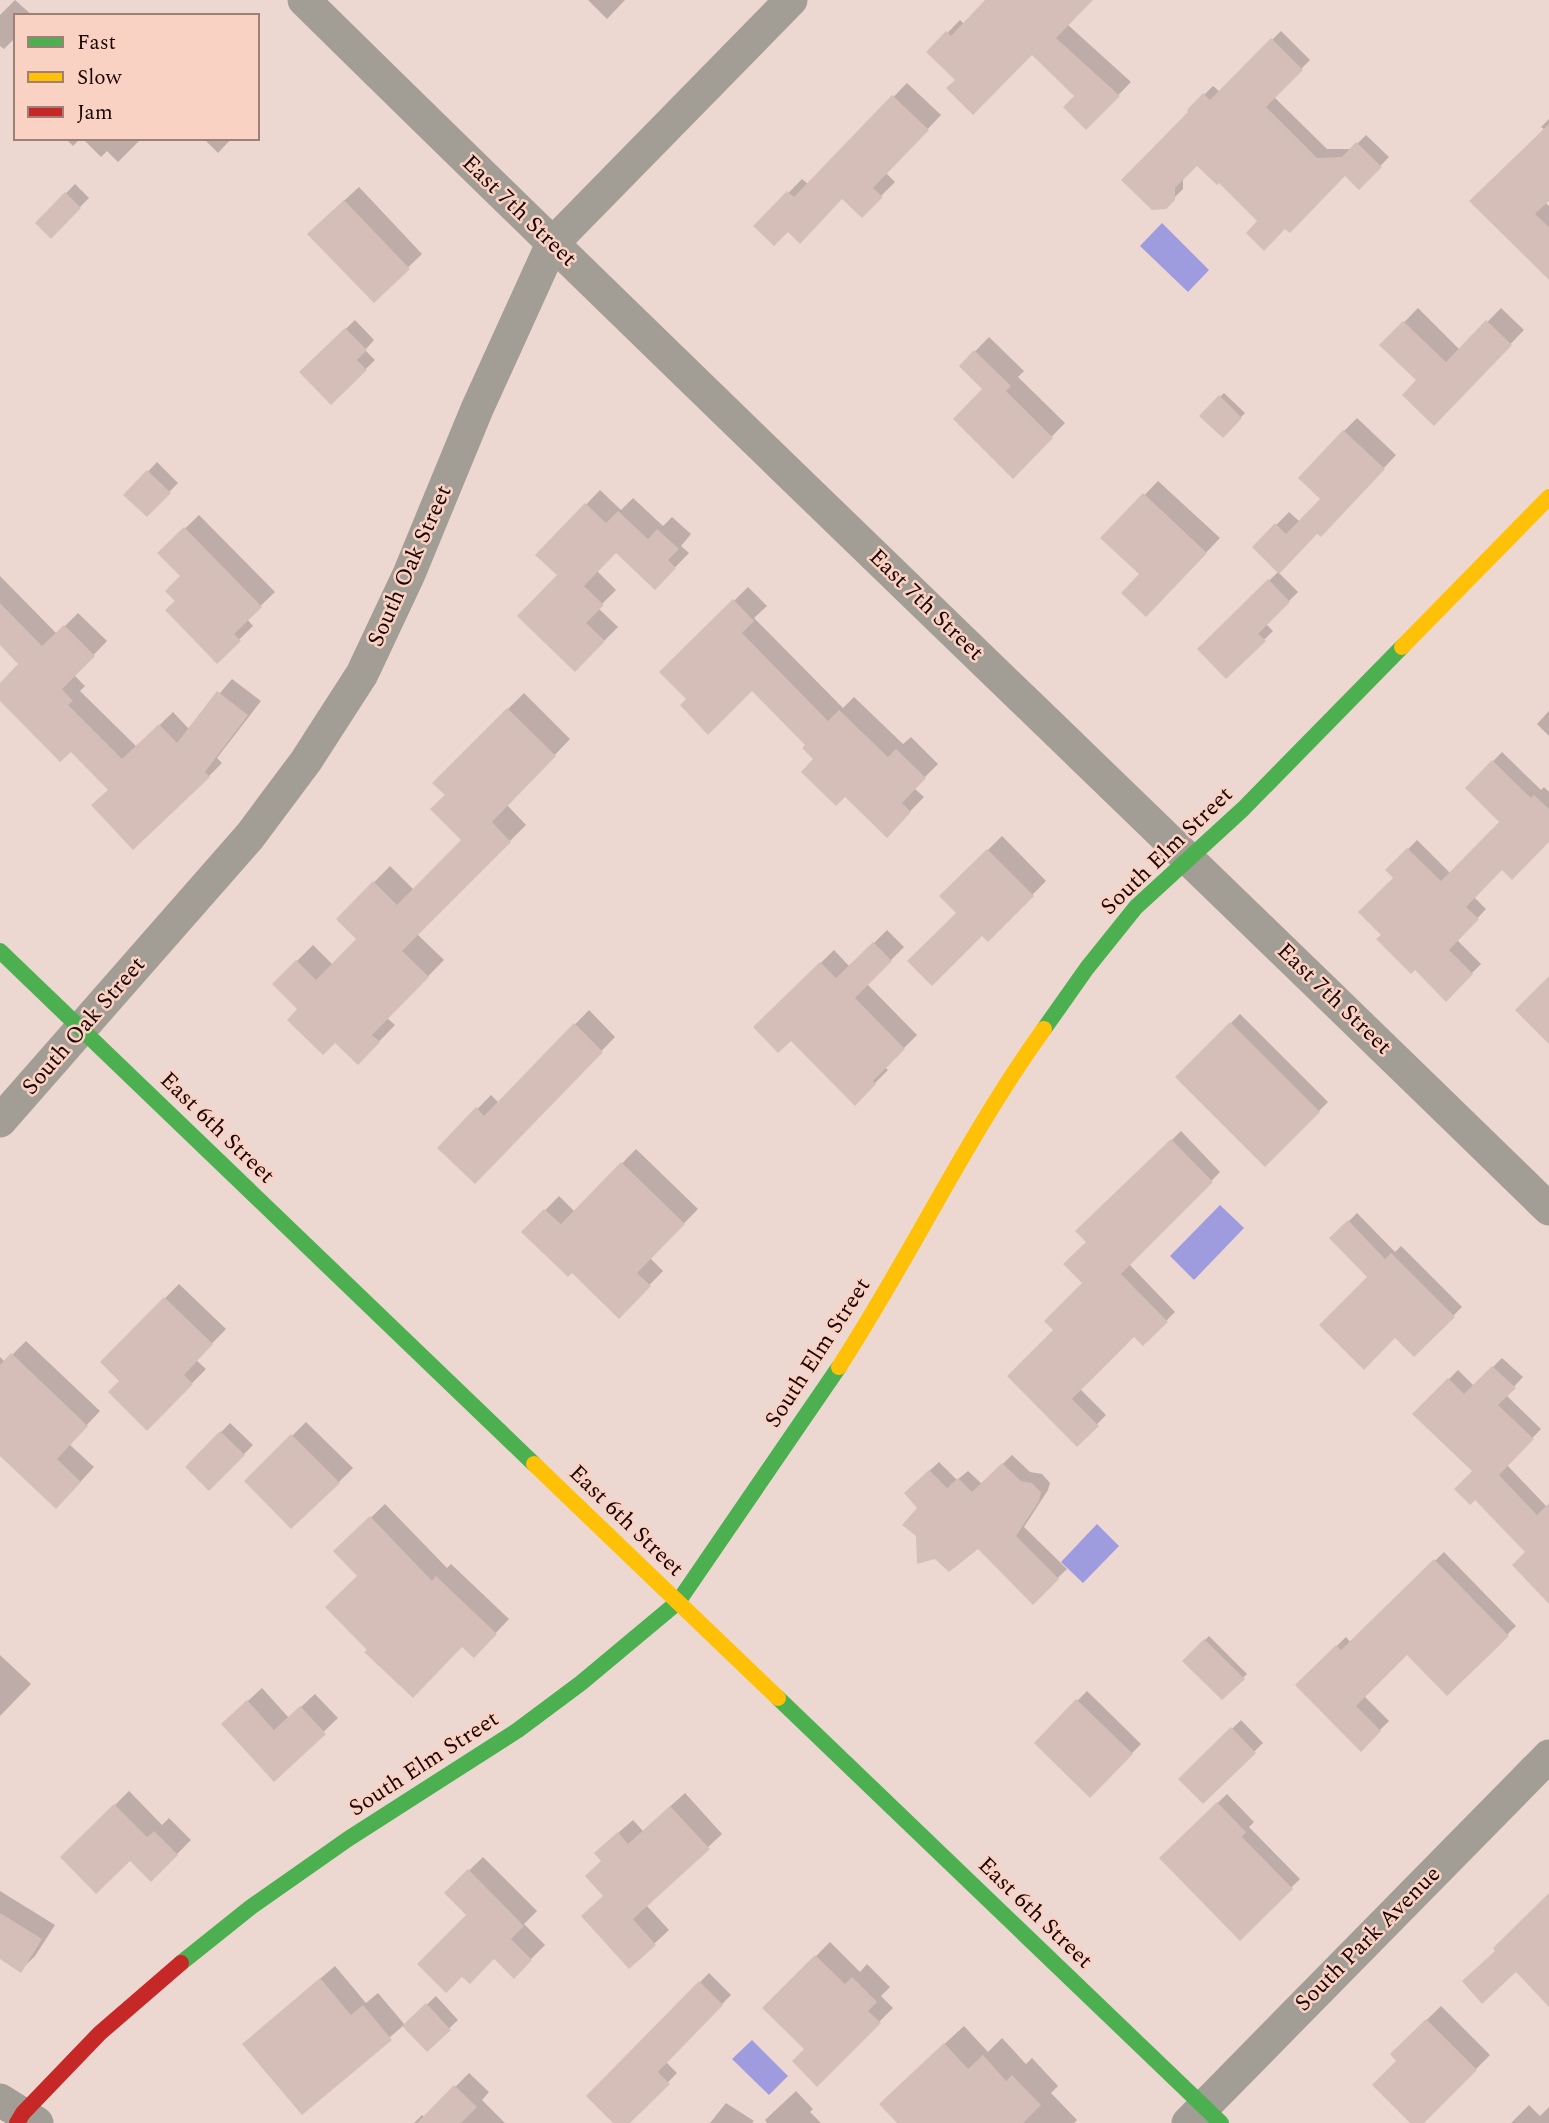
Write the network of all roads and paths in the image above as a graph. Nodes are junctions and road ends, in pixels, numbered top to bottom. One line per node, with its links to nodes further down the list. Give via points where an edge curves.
1 (304, 0): 3 (street, East 7th Street)
2 (791, 0): 3 (street, South Oak Street)
3 (552, 244): 5 (street, East 7th Street); 7 (street, South Oak Street, via 362,674 250,836)
4 (1549, 497): 5 (street, South Elm Street, via 1243,809)
5 (1189, 858): 9 (street, East 7th Street); 10 (street, South Elm Street, via 1136,906 1025,1055 841,1364)
6 (0, 951): 7 (street, East 6th Street)
7 (82, 1029): 8 (street, South Oak Street); 10 (street, East 6th Street)
8 (0, 1121)
9 (1549, 1209)
10 (678, 1602): 12 (street, South Elm Street, via 519,1730 251,1907 100,2033); 13 (street, East 6th Street)
11 (1549, 1756): 13 (street, South Park Avenue)
12 (19, 2115)
13 (1204, 2117)

